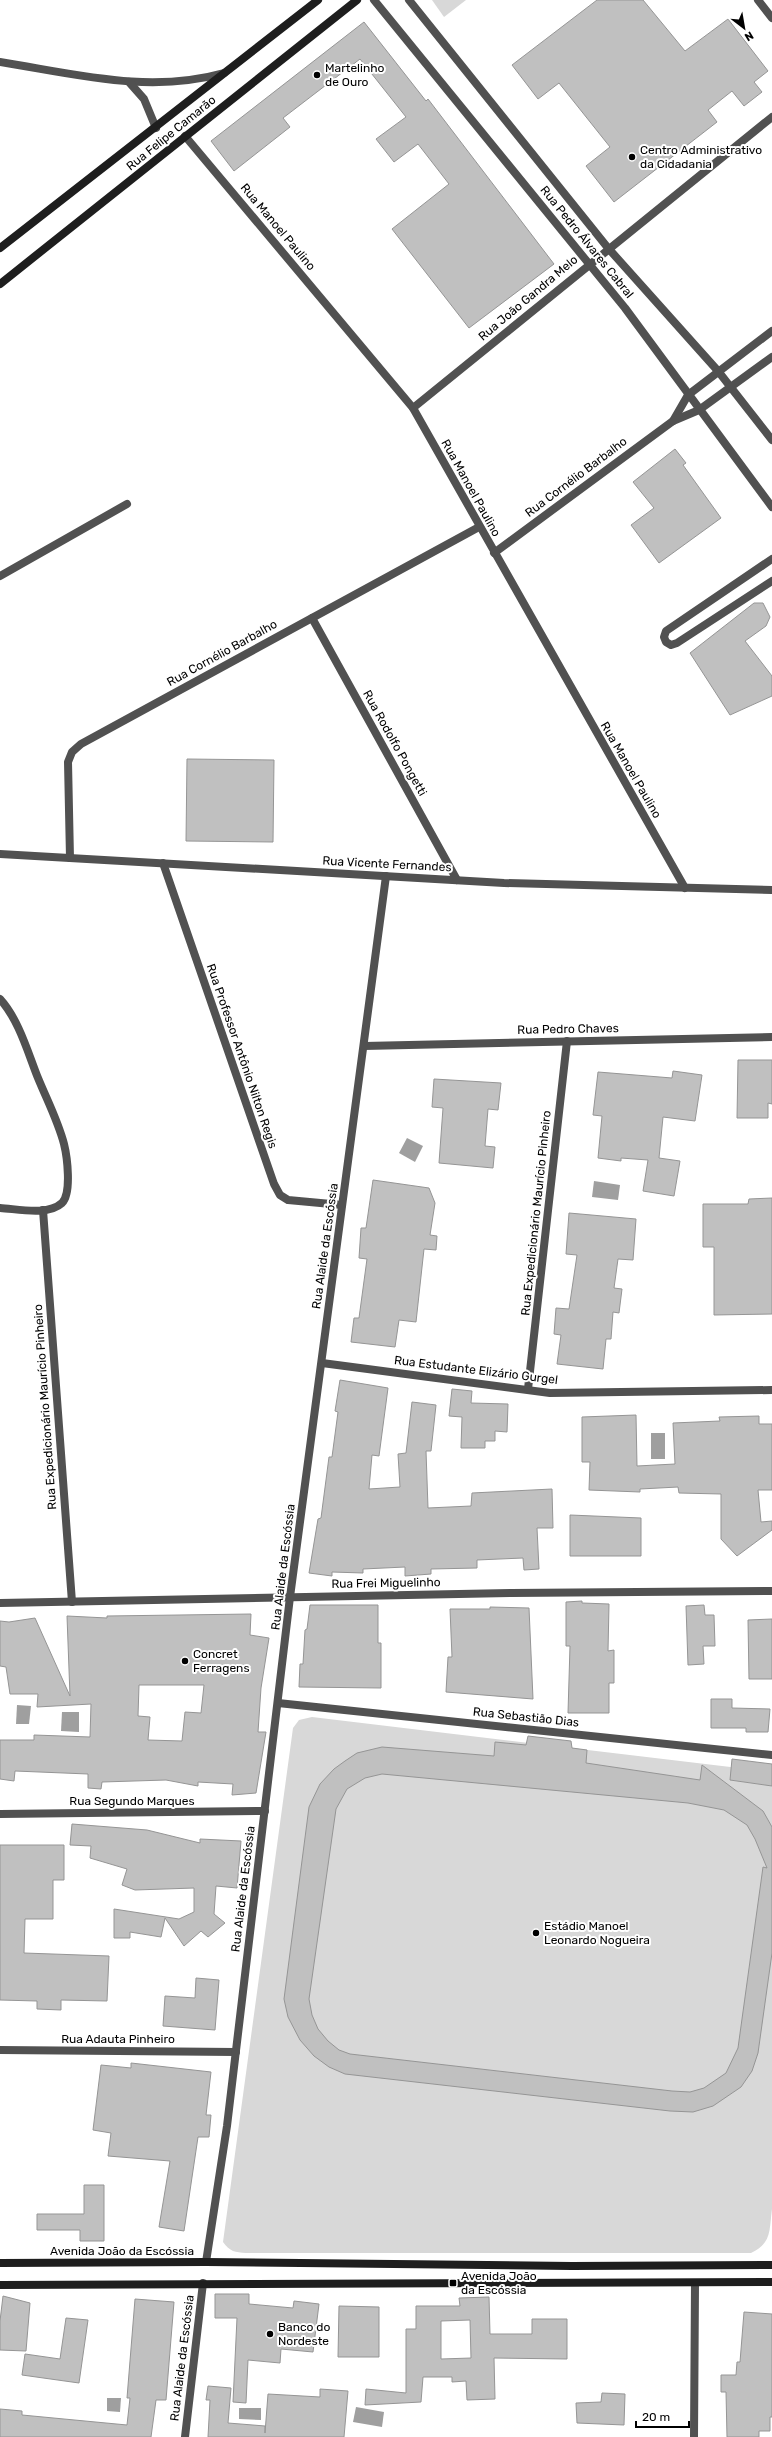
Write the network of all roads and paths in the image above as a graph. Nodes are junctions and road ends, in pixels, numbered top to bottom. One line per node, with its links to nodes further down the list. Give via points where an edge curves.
1 (318, 0): 8 (main road, Rua Felipe Camarão)
2 (357, 0): 12 (main road, Rua Felipe Camarão)
3 (374, 0): 15 (street, Rua Pedro Álvares Cabral)
4 (409, 0): 14 (street, Rua Pedro Álvares Cabral)
5 (758, 0): 6 (street)
6 (772, 18)
7 (0, 62): 9 (street)
8 (226, 73): 9 (street, via 182,83); 11 (main road, Rua Felipe Camarão)
9 (129, 82): 11 (street, via 144,100)
10 (772, 117): 14 (street, Rua João Gandra Melo)
11 (156, 128): 13 (main road, Rua Felipe Camarão)
12 (186, 136): 16 (main road, Rua Felipe Camarão); 22 (street, Rua Manoel Paulino)
13 (0, 248)
14 (608, 248): 15 (street, Rua João Gandra Melo); 19 (street, Rua Pedro Álvares Cabral)
15 (588, 264): 21 (street, Rua Pedro Álvares Cabral, via 625,308); 22 (street, Rua João Gandra Melo)
16 (0, 284)
17 (772, 331): 19 (street, Rua Cornélio Barbalho)
18 (772, 357): 20 (street, Rua Cornélio Barbalho)
19 (718, 371): 20 (street, Rua Pedro Álvares Cabral); 21 (street, Rua Cornélio Barbalho)
20 (731, 386): 23 (street, Rua Cornélio Barbalho); 25 (street, Rua Pedro Álvares Cabral)
21 (688, 395): 23 (street, Rua Pedro Álvares Cabral); 24 (street, Rua Cornélio Barbalho)
22 (413, 408): 28 (street, Rua Manoel Paulino)
23 (699, 410): 24 (street, Rua Cornélio Barbalho); 27 (street, Rua Pedro Álvares Cabral)
24 (673, 421): 29 (street, Rua Cornélio Barbalho)
25 (772, 440)
26 (127, 504): 31 (street)
27 (772, 507)
28 (479, 527): 29 (street, Rua Manoel Paulino); 33 (street, Rua Cornélio Barbalho)
29 (494, 553): 39 (street, Rua Manoel Paulino)
30 (772, 559): 32 (street, via 666,632 666,642 671,645 677,643)
31 (0, 576)
32 (772, 582)
33 (312, 618): 35 (street, Rua Cornélio Barbalho, via 81,744 72,752 68,762); 38 (street, Rua Rodolfo Pongetti)
34 (0, 854): 35 (street, Rua Vicente Fernandes)
35 (70, 858): 36 (street, Rua Vicente Fernandes)
36 (163, 863): 37 (street, Rua Vicente Fernandes); 45 (street, Rua Professor Antônio Nilton Regis, via 274,1184 280,1194 288,1200)
37 (386, 876): 38 (street, Rua Vicente Fernandes); 44 (street, Rua Alaide da Escóssia)
38 (457, 880): 39 (street, Rua Vicente Fernandes)
39 (685, 888): 40 (street, Rua Vicente Fernandes)
40 (772, 890)
41 (0, 999): 47 (street, via 14,1020 62,1138 67,1196 58,1206)
42 (772, 1037): 43 (street, Rua Pedro Chaves)
43 (567, 1041): 44 (street, Rua Pedro Chaves); 49 (street, Rua Expedicionário Maurício Pinheiro)
44 (364, 1046): 45 (street, Rua Alaide da Escóssia)
45 (342, 1205): 48 (street, Rua Alaide da Escóssia)
46 (0, 1208): 47 (street)
47 (43, 1210): 53 (street, Rua Expedicionário Maurício Pinheiro)
48 (322, 1363): 49 (street, Rua Estudante Elizário Gurgel); 52 (street, Rua Alaide da Escóssia)
49 (528, 1389): 50 (street, Rua Estudante Elizário Gurgel, via 550,1393)
50 (772, 1390)
51 (772, 1591): 52 (street, Rua Frei Miguelinho)
52 (290, 1597): 53 (street, Rua Frei Miguelinho); 55 (street, Rua Alaide da Escóssia)
53 (72, 1602): 54 (street, Rua Frei Miguelinho)
54 (0, 1603)
55 (278, 1703): 56 (street, Rua Sebastião Dias); 57 (street, Rua Alaide da Escóssia)
56 (772, 1755)
57 (265, 1811): 58 (street, Rua Segundo Marques); 60 (street, Rua Alaide da Escóssia)
58 (0, 1814)
59 (0, 2050): 60 (street, Rua Adauta Pinheiro)
60 (236, 2052): 61 (street, Rua Alaide da Escóssia)
61 (206, 2262): 62 (main road, Avenida João da Escóssia); 63 (main road, Avenida João da Escóssia, via 572,2266)
62 (0, 2263)
63 (772, 2265)
64 (772, 2282): 66 (main road)
65 (203, 2283): 66 (main road); 67 (main road); 68 (street, Rua Alaide da Escóssia)
66 (695, 2284): 69 (street)
67 (0, 2285)
68 (185, 2437)
69 (694, 2437)

